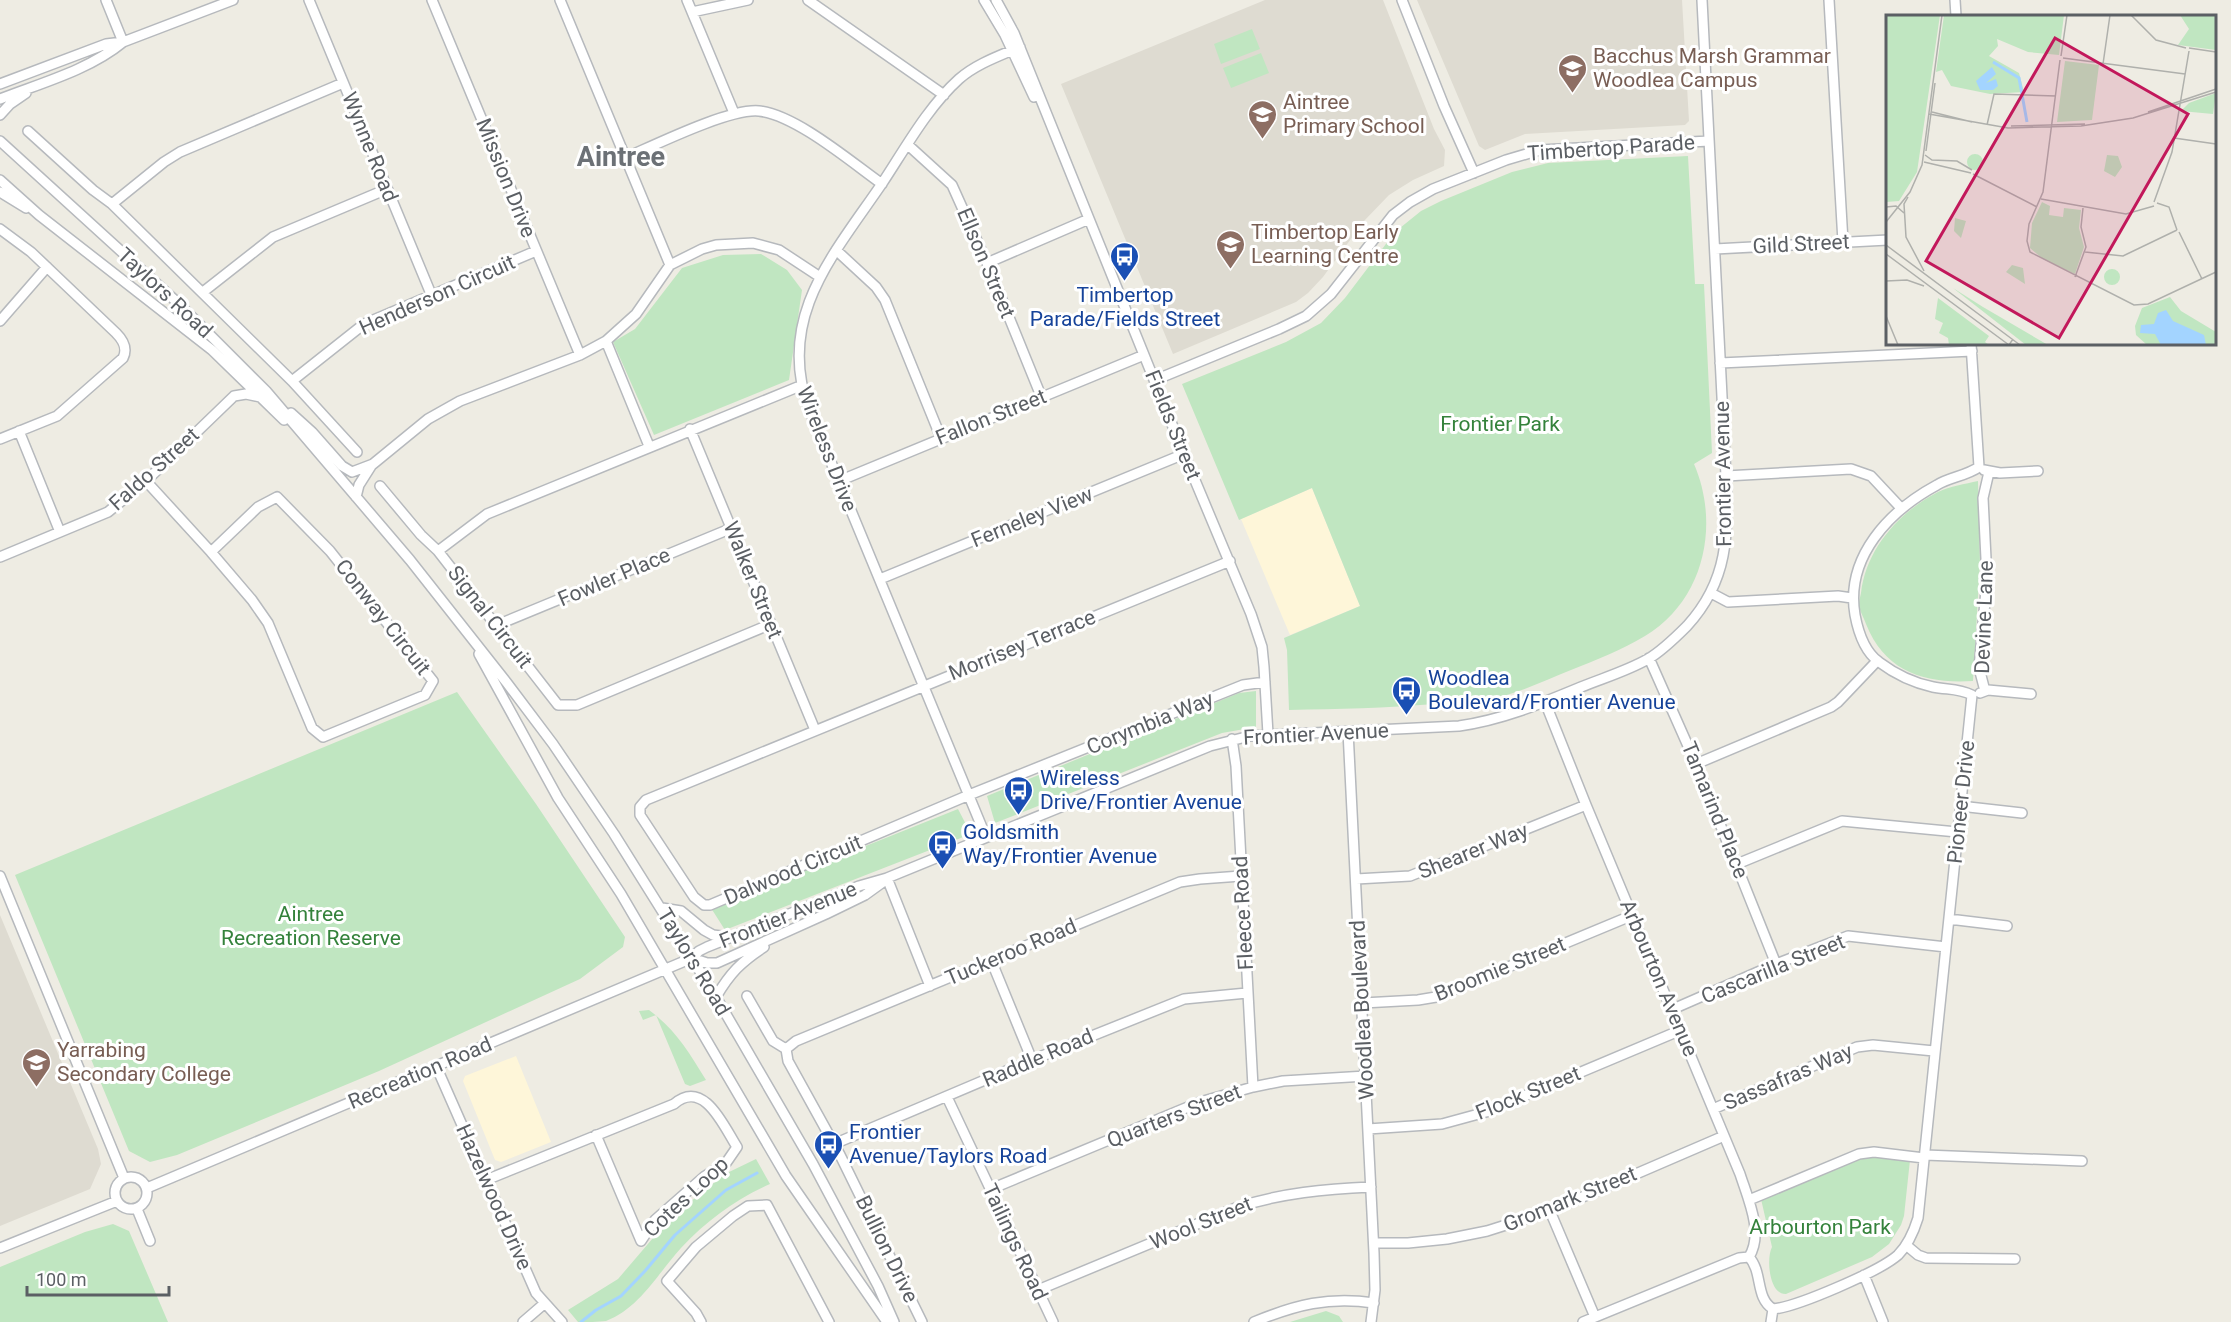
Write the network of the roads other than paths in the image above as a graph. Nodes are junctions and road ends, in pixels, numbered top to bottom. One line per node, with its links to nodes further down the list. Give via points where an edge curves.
1 (106, 0): 17 (street)
2 (233, 0): 17 (street)
3 (309, 0): 20 (street, Wynne Road)
4 (432, 0): 44 (street, Mission Drive)
5 (560, 0): 30 (street)
6 (687, 0): 15 (street)
7 (748, 0): 15 (street)
8 (808, 0): 22 (street)
9 (984, 0): 18 (street, Fields Street)
10 (996, 0): 18 (street, Fields Street)
11 (1402, 0): 31 (street)
12 (1702, 0): 28 (street, Frontier Avenue)
13 (1829, 0): 41 (street)
14 (1955, 0): 16 (street)
15 (692, 12): 24 (street)
16 (1956, 15)
17 (123, 42): 19 (street, via 110,53); 21 (street, via 106,44)
18 (1016, 49): 22 (street, Wireless Drive, via 976,67); 38 (street, Fields Street)
19 (46, 81): 23 (street); 25 (street)
20 (344, 83): 34 (street, Wynne Road); 36 (street, via 180,152)
21 (0, 84)
22 (944, 95): 29 (street, Wireless Drive)
23 (0, 99)
24 (734, 113): 30 (street); 33 (street, via 759,111 788,119)
25 (0, 115)
26 (27, 131): 36 (street)
27 (0, 141): 61 (street, Taylors Road, via 179,304)
28 (1709, 141): 31 (street, Timbertop Parade, via 1540,150); 42 (street, Frontier Avenue)
29 (908, 144): 33 (street, Wireless Drive); 45 (street, Ellson Street, via 952,185)
30 (625, 158): 46 (street)
31 (1474, 172): 58 (street, Timbertop Parade, via 1402,207 1331,294 1306,316)
32 (0, 180): 37 (street, Taylors Road)
33 (882, 184): 43 (street, Wireless Drive)
34 (387, 189): 49 (street, via 273,237); 50 (street, Wynne Road)
35 (0, 192): 37 (street)
36 (112, 204): 49 (street)
37 (39, 215): 57 (street, Taylors Road)
38 (1089, 219): 45 (street); 55 (street, Fields Street)
39 (0, 229): 47 (street)
40 (1886, 240): 41 (street, Gild Street)
41 (1843, 242): 42 (street, Gild Street)
42 (1715, 249): 56 (street, Frontier Avenue)
43 (836, 250): 48 (street, Wireless Drive); 66 (street, via 885,300)
44 (536, 251): 50 (street, Henderson Circuit); 54 (street, Mission Drive)
45 (987, 263): 63 (street, Ellson Street)
46 (669, 265): 48 (street, via 716,245 753,243 779,250); 52 (street, via 636,314)
47 (47, 267): 51 (street); 65 (street, via 116,333 124,344 125,354 65,410)
48 (820, 277): 60 (street, Wireless Drive, via 808,301 802,327 798,354)
49 (203, 292): 59 (street)
50 (431, 294): 59 (street, Henderson Circuit, via 364,324)
51 (0, 321)
52 (606, 341): 54 (street); 68 (street)
53 (1971, 347): 56 (street); 72 (street)
54 (580, 355): 71 (street, via 441,411)
55 (1144, 355): 58 (street, Fields Street); 63 (street, Fallon Street)
56 (1720, 363): 75 (street, Frontier Avenue)
57 (239, 375): 61 (street, Taylors Road); 62 (street)
58 (1155, 380): 70 (street, Fields Street)
59 (292, 381): 69 (street)
60 (800, 386): 64 (street, Signal Circuit); 77 (street, Wireless Drive)
61 (263, 394): 62 (street); 71 (street, via 312,432 348,471); 79 (street, Taylors Road)
62 (234, 396): 76 (street, Faldo Street)
63 (1041, 396): 66 (street, Fallon Street)
64 (690, 429): 68 (street, Signal Circuit); 81 (street, Walker Street)
65 (20, 431): 67 (street); 82 (street)
66 (941, 438): 77 (street, Fallon Street)
67 (0, 439)
68 (650, 446): 83 (street, Signal Circuit, via 487,514)
69 (357, 452)
70 (1184, 454): 86 (street, Fields Street); 87 (street, Ferneley View)
71 (373, 464): 79 (street)
72 (1979, 468): 74 (street); 80 (street, via 1939,483)
73 (2038, 471): 74 (street)
74 (1989, 472): 97 (street, Devine Lane, via 1983,498 1987,579 1978,668)
75 (1726, 476): 80 (street, via 1862,471); 88 (street, Frontier Avenue, via 1722,567)
76 (146, 481): 82 (street, Faldo Street, via 108,512); 84 (street, Conway Circuit)
77 (839, 481): 87 (street, Wireless Drive)
78 (380, 486): 83 (street)
79 (356, 497): 90 (street, Taylors Road)
80 (1901, 508): 89 (street, via 1860,561)
81 (732, 528): 91 (street, Walker Street); 92 (street, Fowler Place)
82 (60, 532): 85 (street, Faldo Street)
83 (438, 551): 92 (street, Signal Circuit)
84 (211, 552): 84 (street, Conway Circuit, via 268,623 312,728 323,737 424,695 433,681 330,551 277,497 258,507)
85 (0, 557)
86 (1230, 561): 95 (street, Fields Street, via 1259,638); 96 (street, Morrisey Terrace)
87 (880, 579): 96 (street, Wireless Drive)
88 (1711, 593): 89 (street, via 1728,602); 93 (street, Frontier Avenue, via 1678,635)
89 (1852, 598): 94 (street, via 1858,633)
90 (462, 623): 117 (street, Taylors Road, via 553,744); 127 (street, Taylors Road, via 558,798)
91 (771, 624): 92 (street, Signal Circuit, via 577,705 558,705); 101 (street, Walker Street)
92 (497, 625)
93 (1649, 658): 100 (street, Frontier Avenue); 105 (street, Tamarind Place)
94 (1876, 661): 99 (street, via 1901,676); 105 (street, via 1831,707)
95 (1265, 682): 103 (street, Fields Street); 106 (street, Corymbia Way, via 1243,685)
96 (923, 685): 101 (street, Morrisey Terrace); 106 (street, Wireless Drive)
97 (1985, 691): 98 (street); 99 (street)
98 (2031, 694)
99 (1972, 695): 108 (street, Pioneer Drive)
100 (1545, 702): 102 (street, Frontier Avenue, via 1488,722); 107 (street, Arbourton Avenue)
101 (815, 730): 106 (street, Dalwood Circuit, via 642,803 640,815 698,902 717,902)
102 (1348, 730): 103 (street, Frontier Avenue); 116 (street, Woodlea Boulevard)
103 (1268, 734): 104 (street, Frontier Avenue)
104 (1232, 739): 111 (street, Frontier Avenue); 114 (street, Fleece Road)
105 (1696, 764): 112 (street, Tamarind Place)
106 (969, 795): 111 (street, Wireless Drive)
107 (1586, 805): 116 (street, Shearer Way, via 1410,876); 118 (street, Arbourton Avenue)
108 (1960, 806): 109 (street); 110 (street, Pioneer Drive)
109 (2022, 813)
110 (1957, 832): 112 (street, via 1842,820); 119 (street, Pioneer Drive)
111 (986, 837): 115 (street, Frontier Avenue)
112 (1737, 864): 126 (street, Tamarind Place)
113 (0, 876): 149 (street)
114 (1241, 876): 125 (street, Tuckeroo Road, via 1180,882); 129 (street, Fleece Road)
115 (887, 878): 121 (street, Frontier Avenue, via 865,895); 122 (street, Frontier Avenue); 128 (street)
116 (1356, 879): 132 (street, Woodlea Boulevard)
117 (662, 908): 122 (street, via 681,911 713,935); 124 (street, Taylors Road)
118 (1633, 915): 132 (street, Broomie Street, via 1436,997); 133 (street, Arbourton Avenue)
119 (1949, 919): 120 (street); 123 (street, Pioneer Drive)
120 (2007, 926)
121 (787, 933): 124 (street, Frontier Avenue, via 717,963); 131 (street, via 742,961)
122 (732, 937): 124 (street, Frontier Avenue)
123 (1946, 947): 126 (street, Cascarilla Street, via 1848,936); 136 (street, Pioneer Drive)
124 (692, 958): 127 (street, Recreation Road); 131 (street, Taylors Road)
125 (991, 960): 128 (street, Tuckeroo Road); 137 (street)
126 (1776, 963): 133 (street, Cascarilla Street)
127 (666, 969): 138 (street, Recreation Road); 174 (street, Taylors Road, via 786,1176)
128 (930, 986): 135 (street, Tuckeroo Road, via 796,1041)
129 (1247, 993): 137 (street, Raddle Road, via 1184,999); 140 (street, Fleece Road)
130 (747, 996): 135 (street, via 773,1041)
131 (716, 997): 175 (street, Taylors Road, via 813,1164)
132 (1363, 1004): 139 (street, Woodlea Boulevard)
133 (1673, 1009): 134 (street, Arbourton Avenue)
134 (1681, 1030): 142 (street, Arbourton Avenue); 143 (street, Flock Street, via 1486,1112 1442,1124)
135 (786, 1049): 146 (street, Bullion Drive, via 788,1060)
136 (1934, 1051): 142 (street, Sassafras Way, via 1857,1047); 147 (street, Pioneer Drive)
137 (1032, 1060): 141 (street, Raddle Road)
138 (436, 1066): 150 (street, Hazelwood Drive); 152 (street, Recreation Road)
139 (1366, 1076): 140 (street, Quarters Street, via 1283,1081); 143 (street, Woodlea Boulevard)
140 (1253, 1087): 153 (street, Quarters Street, via 1200,1102)
141 (947, 1097): 146 (street, Raddle Road); 153 (street, Tailings Road)
142 (1713, 1108): 145 (street, Arbourton Avenue)
143 (1368, 1129): 151 (street, Woodlea Boulevard)
144 (596, 1135): 144 (street, Cotes Loop, via 674,1104 681,1097 693,1096 710,1104 737,1148 726,1163 705,1176 655,1220 641,1241); 150 (street, Cotes Loop)
145 (1724, 1136): 154 (street, Arbourton Avenue); 157 (street, Gromark Street)
146 (834, 1144): 176 (street, Bullion Drive)
147 (1925, 1157): 148 (street); 154 (street, via 1859,1154); 160 (street, Pioneer Drive, via 1918,1218)
148 (2082, 1161)
149 (124, 1178): 152 (street, via 138,1178); 155 (street, via 116,1188)
150 (486, 1180): 166 (street, Hazelwood Drive)
151 (1371, 1187): 159 (street, Woodlea Boulevard); 165 (street, Wool Street, via 1295,1192 1262,1199)
152 (147, 1188): 156 (street, via 145,1202)
153 (991, 1190): 165 (street, Tailings Road)
154 (1749, 1200): 162 (street, Arbourton Avenue, via 1756,1238)
155 (117, 1201): 156 (street, via 123,1208); 161 (street)
156 (137, 1209): 158 (street)
157 (1550, 1211): 159 (street, Gromark Street, via 1447,1239); 169 (street)
158 (150, 1241)
159 (1374, 1243): 167 (street, Woodlea Boulevard)
160 (1906, 1245): 163 (street, via 1926,1258); 164 (street, Pioneer Drive, via 1893,1258)
161 (0, 1248)
162 (1749, 1257): 168 (street, via 1757,1270 1765,1301); 169 (street)
163 (2015, 1259)
164 (1864, 1275): 168 (street, Pioneer Drive); 183 (street)
165 (1038, 1290): 177 (street, Tailings Road)
166 (544, 1303): 170 (street); 171 (street, Hazelwood Drive)
167 (1372, 1303): 178 (street, via 1317,1302); 179 (street, Woodlea Boulevard); 180 (street, Woodlea Boulevard)
168 (1773, 1309): 182 (street)
169 (1595, 1317): 181 (street)
170 (523, 1322)
171 (562, 1322)
172 (701, 1322): 173 (street, via 667,1281 696,1248 733,1216 748,1206 767,1205)
173 (829, 1322)
174 (887, 1322)
175 (894, 1322)
176 (922, 1322)
177 (1053, 1322)
178 (1254, 1322)
179 (1363, 1322)
180 (1371, 1322)
181 (1583, 1322)
182 (1771, 1322)
183 (1884, 1322)

